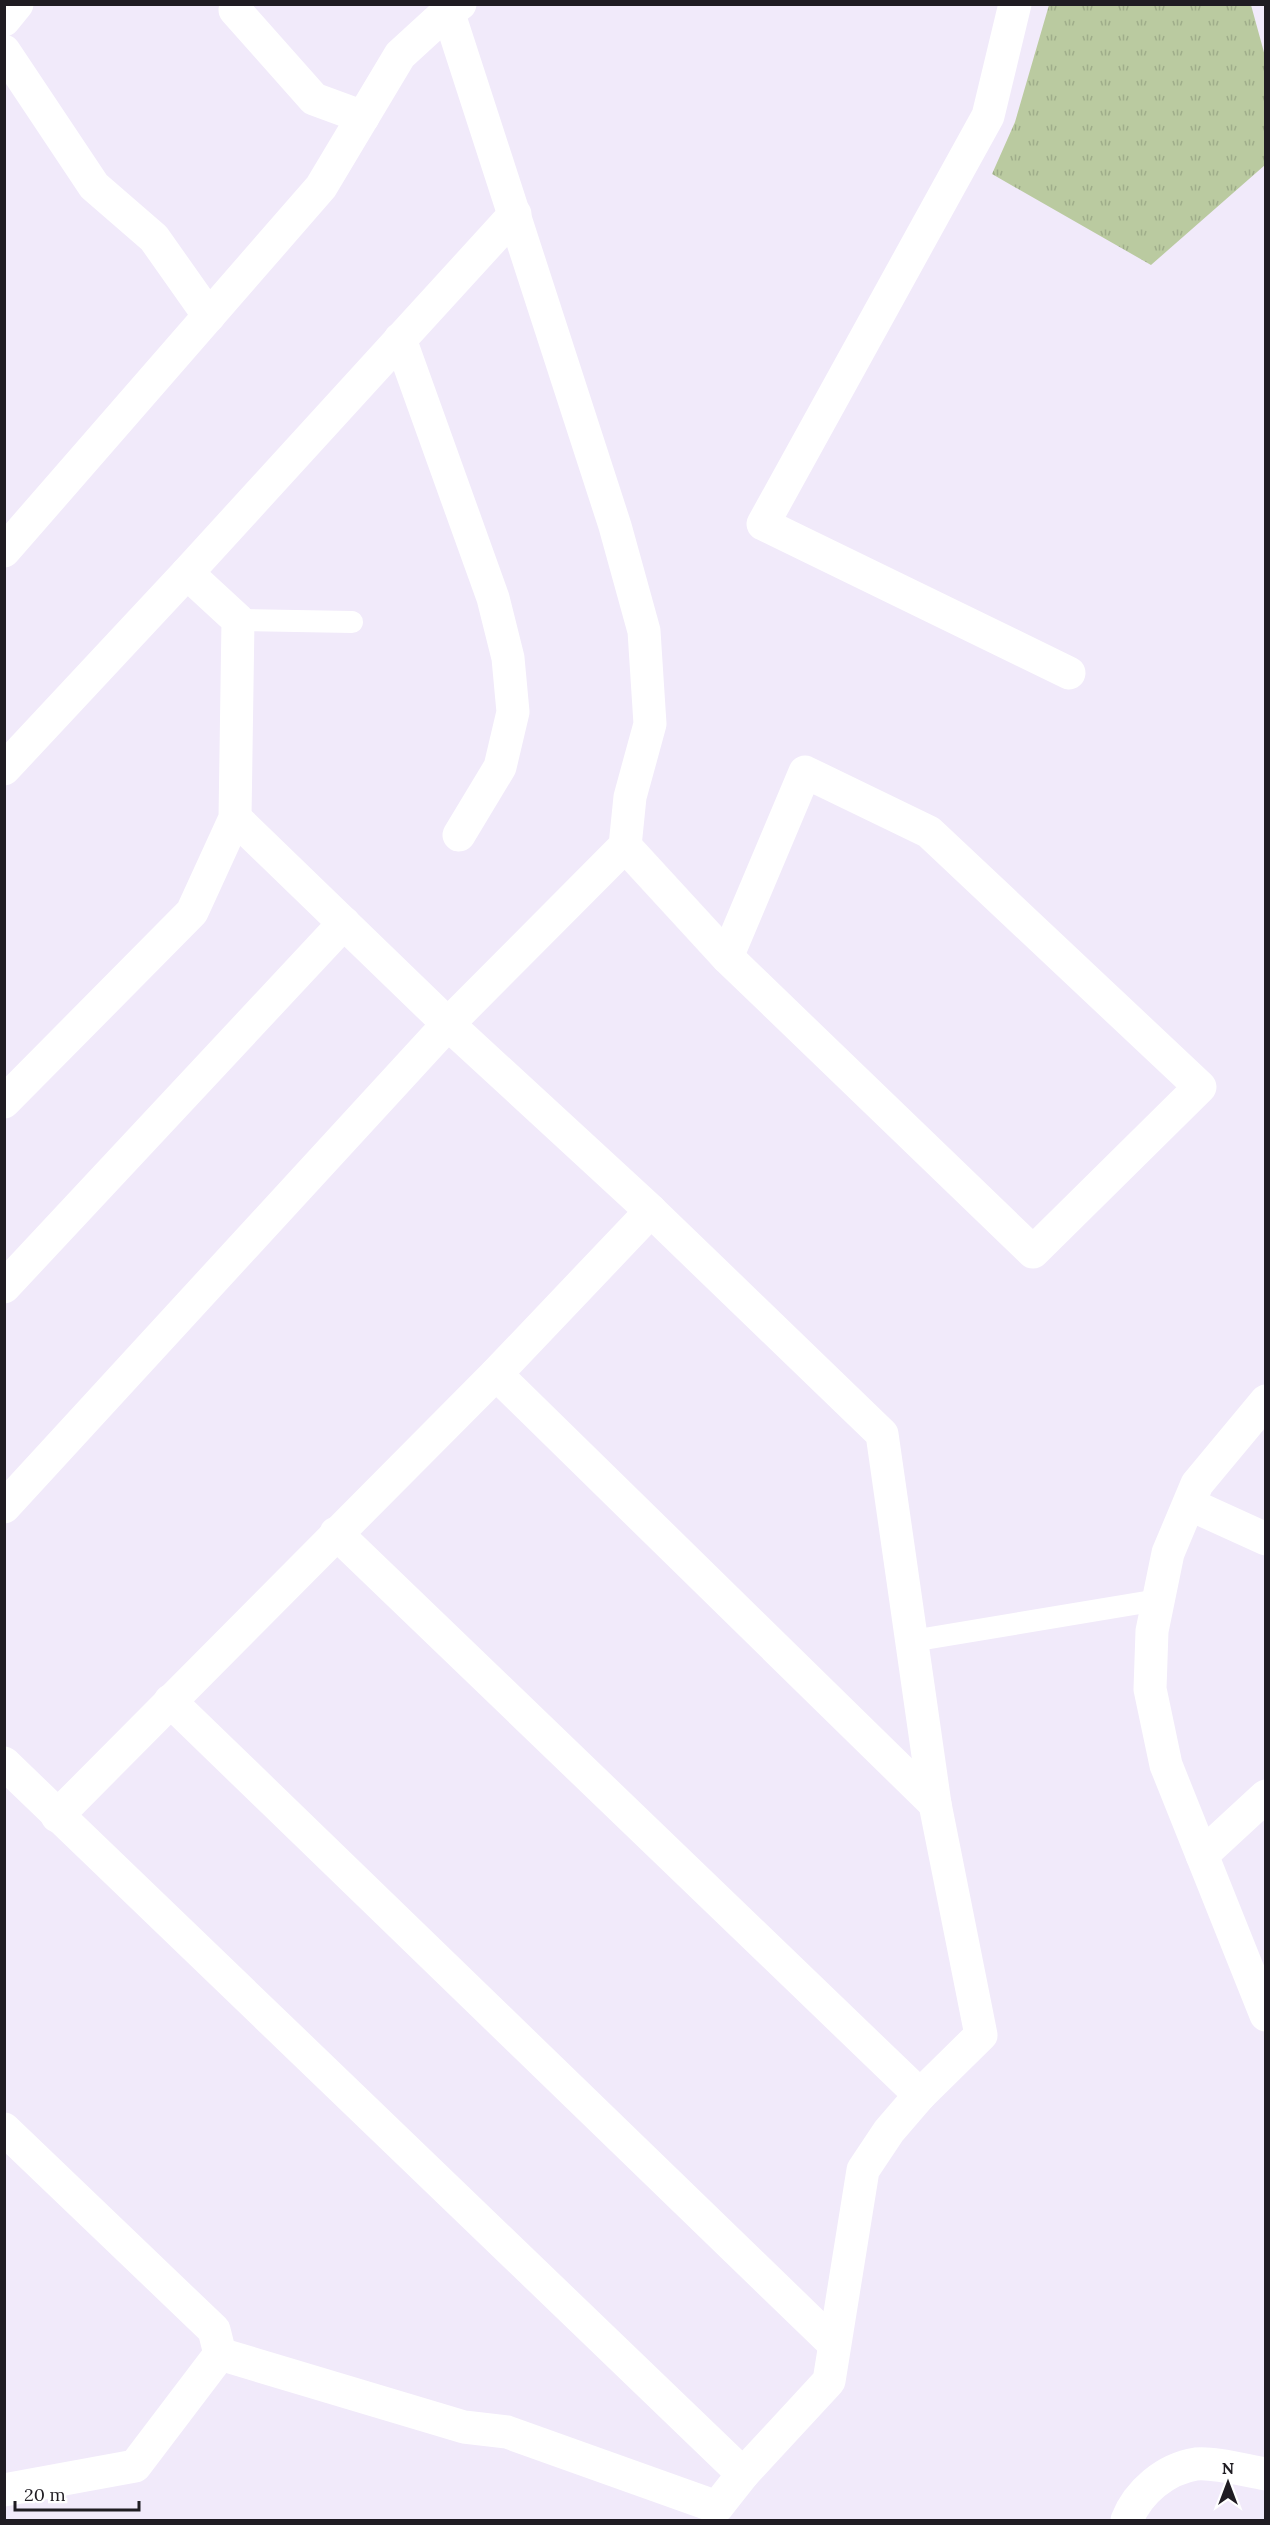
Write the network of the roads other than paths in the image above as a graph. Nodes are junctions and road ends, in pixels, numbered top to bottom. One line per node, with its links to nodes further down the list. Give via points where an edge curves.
1 (17, 4): 5 (street)
2 (1015, 4): 15 (street, via 988,116 763,524)
3 (454, 8): 7 (street, via 400,55); 8 (street)
4 (235, 10): 7 (street, via 314,99)
5 (4, 20)
6 (4, 51): 9 (street, via 94,186 154,238)
7 (363, 117): 9 (street, via 321,187)
8 (514, 214): 10 (street); 19 (street, via 615,526 644,631 650,724 630,797)
9 (208, 316): 11 (street)
10 (400, 339): 12 (street); 18 (street, via 460,502 508,658 513,712 500,767)
11 (4, 551)
12 (187, 573): 13 (street); 16 (street)
13 (237, 620): 14 (lane); 17 (street)
14 (352, 622)
15 (1069, 673)
16 (4, 769)
17 (235, 818): 20 (street); 23 (street, via 192,912)
18 (459, 835)
19 (625, 846): 21 (street); 22 (street)
20 (344, 923): 22 (street); 25 (street)
21 (727, 957): 21 (street, via 1033,1252 1200,1087 930,832 805,772)
22 (448, 1024): 24 (street); 29 (street)
23 (4, 1102)
24 (651, 1211): 26 (street); 33 (street, via 882,1434)
25 (4, 1287)
26 (496, 1374): 30 (street); 37 (street)
27 (1266, 1401): 28 (street, via 1197,1484)
28 (1189, 1504): 31 (street); 32 (street, via 1168,1553)
29 (4, 1507)
30 (336, 1533): 34 (street); 41 (street)
31 (1266, 1539)
32 (1158, 1600): 33 (lane); 39 (street, via 1152,1631 1150,1689 1166,1765)
33 (912, 1641): 37 (street)
34 (170, 1701): 38 (street); 43 (street)
35 (4, 1763): 38 (street)
36 (1266, 1796): 39 (street)
37 (935, 1804): 41 (street, via 981,2035)
38 (57, 1816): 45 (street)
39 (1202, 1855): 40 (street)
40 (1266, 2015)
41 (920, 2095): 43 (street, via 863,2170)
42 (4, 2129): 44 (street, via 214,2330)
43 (834, 2344): 45 (street, via 829,2380)
44 (220, 2354): 45 (street, via 464,2427 507,2432 717,2507); 47 (street, via 135,2466)
45 (743, 2474)
46 (1266, 2474): 48 (street, via 1197,2464 1164,2474 1133,2505)
47 (4, 2490)
48 (1127, 2520)

